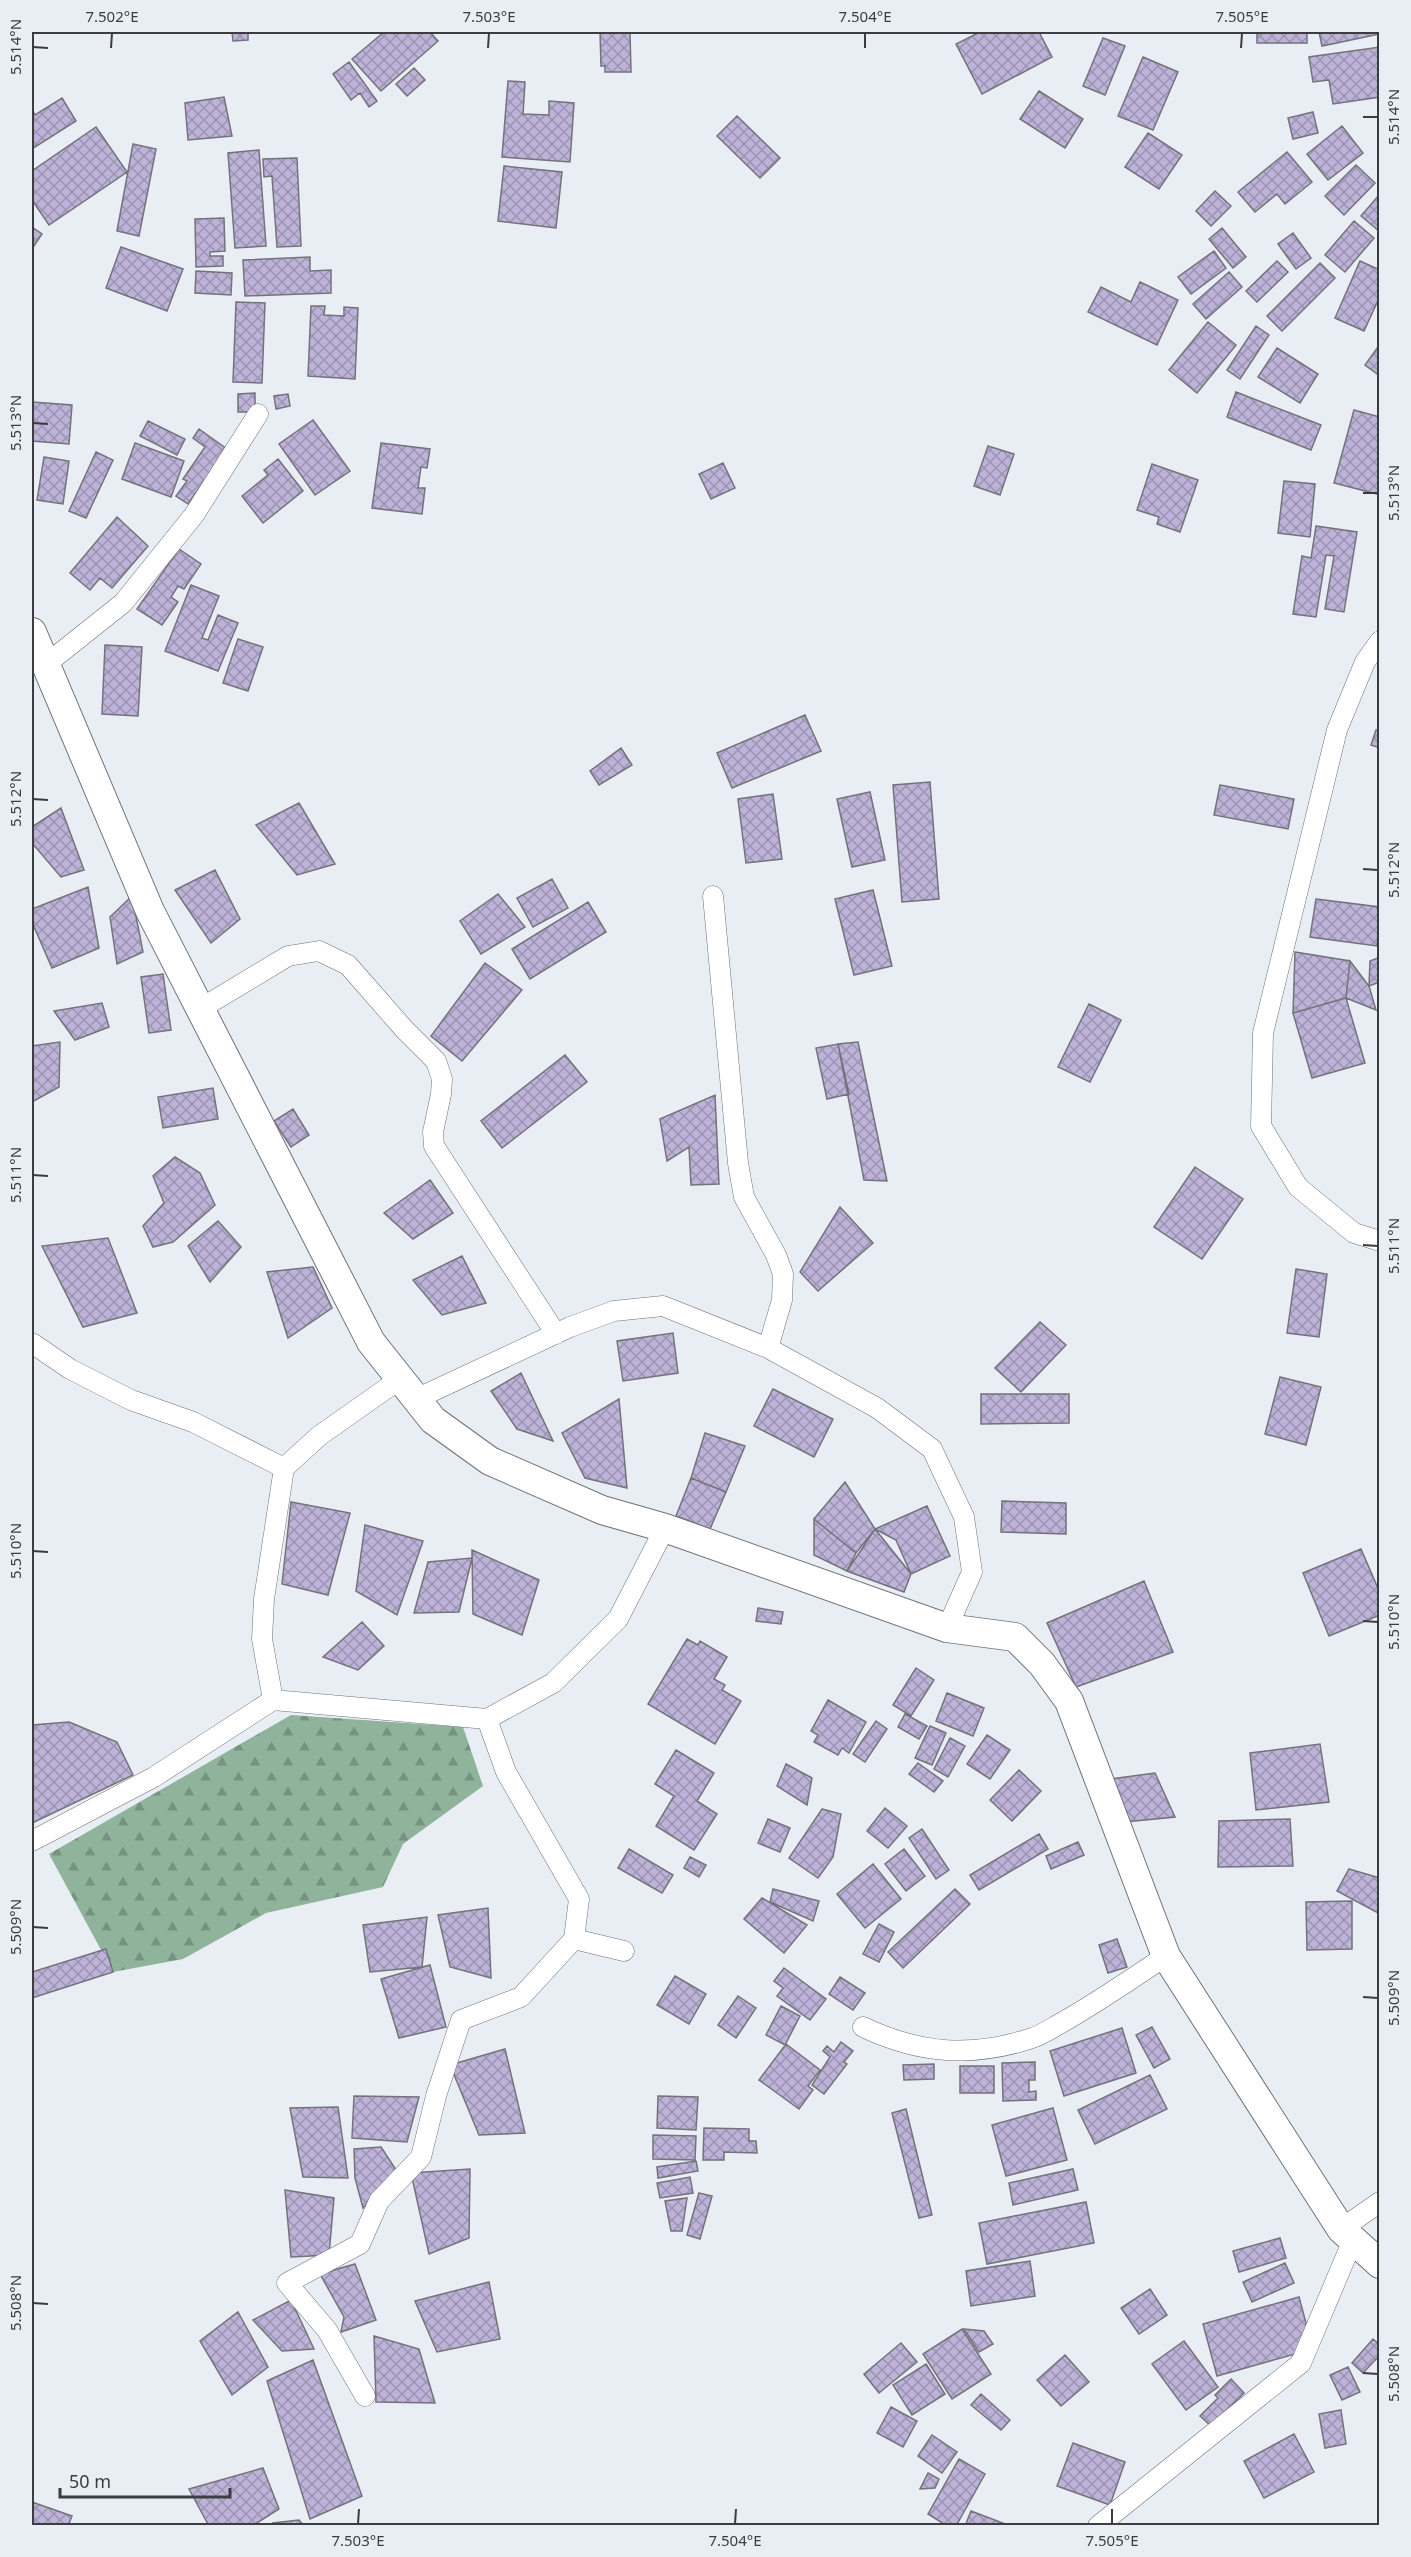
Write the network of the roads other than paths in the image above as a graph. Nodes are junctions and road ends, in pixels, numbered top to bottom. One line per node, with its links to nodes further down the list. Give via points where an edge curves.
1 (258, 414): 4 (street, via 194,515 123,603)
2 (32, 632): 4 (street)
3 (1380, 641): 7 (street, via 1365,662 1337,730 1263,1033 1261,1126 1298,1187 1354,1233)
4 (45, 665): 6 (street, via 150,911)
5 (713, 896): 10 (street, via 744,1197 783,1274 782,1300)
6 (200, 1009): 8 (street, via 288,956 319,951 348,965 436,1061 442,1079 434,1146); 11 (street, via 371,1342)
7 (1380, 1241)
8 (556, 1334): 10 (street, via 614,1311 663,1306); 11 (street)
9 (32, 1343): 12 (street, via 70,1369 130,1400 194,1422)
10 (768, 1348): 14 (street, via 877,1408 932,1449 964,1517 972,1572)
11 (408, 1389): 12 (street, via 319,1436); 13 (street, via 433,1420 490,1461 602,1510)
12 (284, 1468): 15 (street, via 264,1599 262,1639)
13 (665, 1528): 14 (street); 16 (street, via 618,1619 553,1683)
14 (947, 1628): 20 (street, via 1015,1637 1042,1664 1069,1701)
15 (273, 1700): 16 (street); 17 (street, via 154,1777)
16 (487, 1719): 18 (street, via 506,1772 579,1899)
17 (32, 1841)
18 (574, 1939): 19 (street); 25 (street, via 521,1997 461,2020 421,2157 380,2201 360,2244 287,2283 327,2330)
19 (624, 1951)
20 (1166, 1956): 21 (street, via 1034,2038 971,2052 894,2042); 23 (street)
21 (863, 2027)
22 (1380, 2202): 23 (street)
23 (1347, 2235): 24 (street); 26 (street, via 1301,2363)
24 (1380, 2264)
25 (365, 2396)
26 (1098, 2526)

